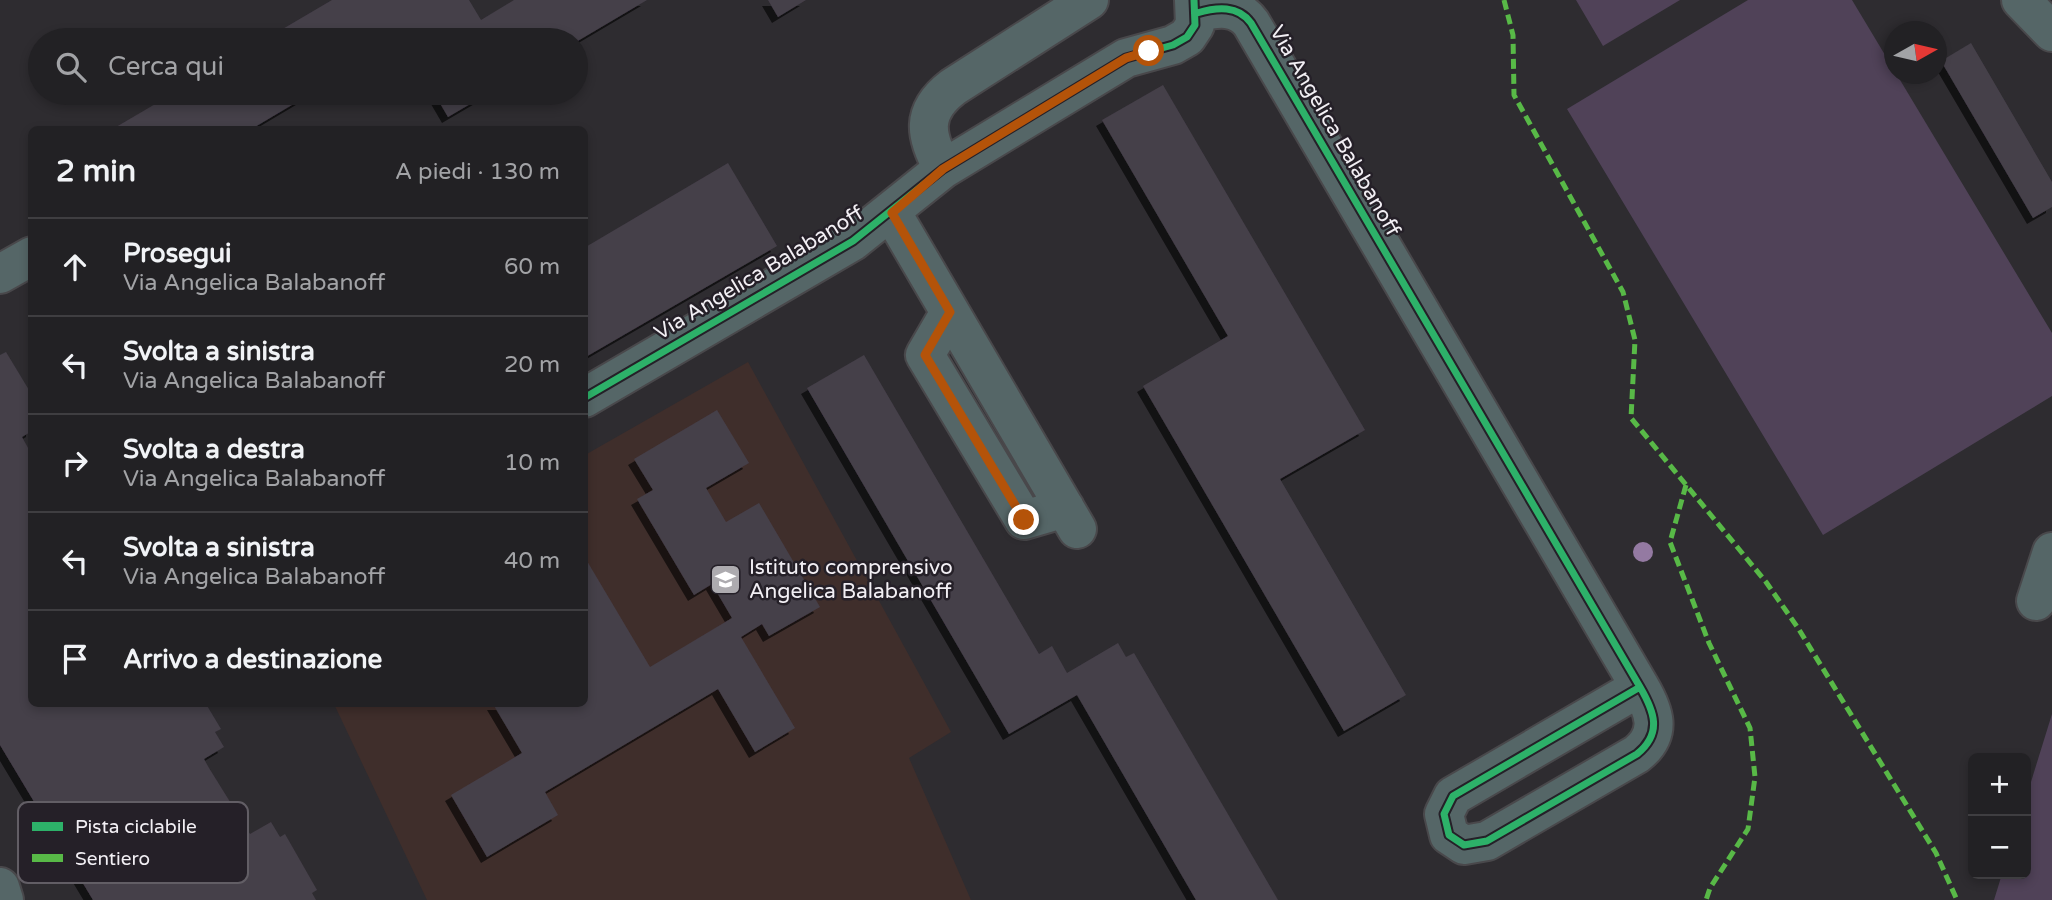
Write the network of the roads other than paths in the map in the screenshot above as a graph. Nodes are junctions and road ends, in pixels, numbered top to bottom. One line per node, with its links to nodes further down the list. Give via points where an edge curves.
1 (1089, 0): 5 (street, via 953,87 936,103 929,131)
2 (2021, 0): 4 (street)
3 (1196, 6): 5 (street, Via Angelica Balabanoff, via 1192,33 1181,41 1126,58); 13 (street, Via Angelica Balabanoff, via 1241,12 1251,23)
4 (2052, 32)
5 (943, 169): 6 (street, Via Angelica Balabanoff)
6 (892, 213): 9 (street, Via Angelica Balabanoff, via 853,241); 10 (street, Via Angelica Balabanoff)
7 (28, 258): 8 (street)
8 (0, 274)
9 (588, 396)
10 (1071, 518)
11 (2052, 552): 12 (street)
12 (2036, 601)
13 (1640, 687): 13 (street, Via Angelica Balabanoff, via 1655,723 1653,734 1637,754 1488,841 1464,845 1449,835 1444,814 1453,796)
14 (0, 887): 15 (street)
15 (5, 900)

